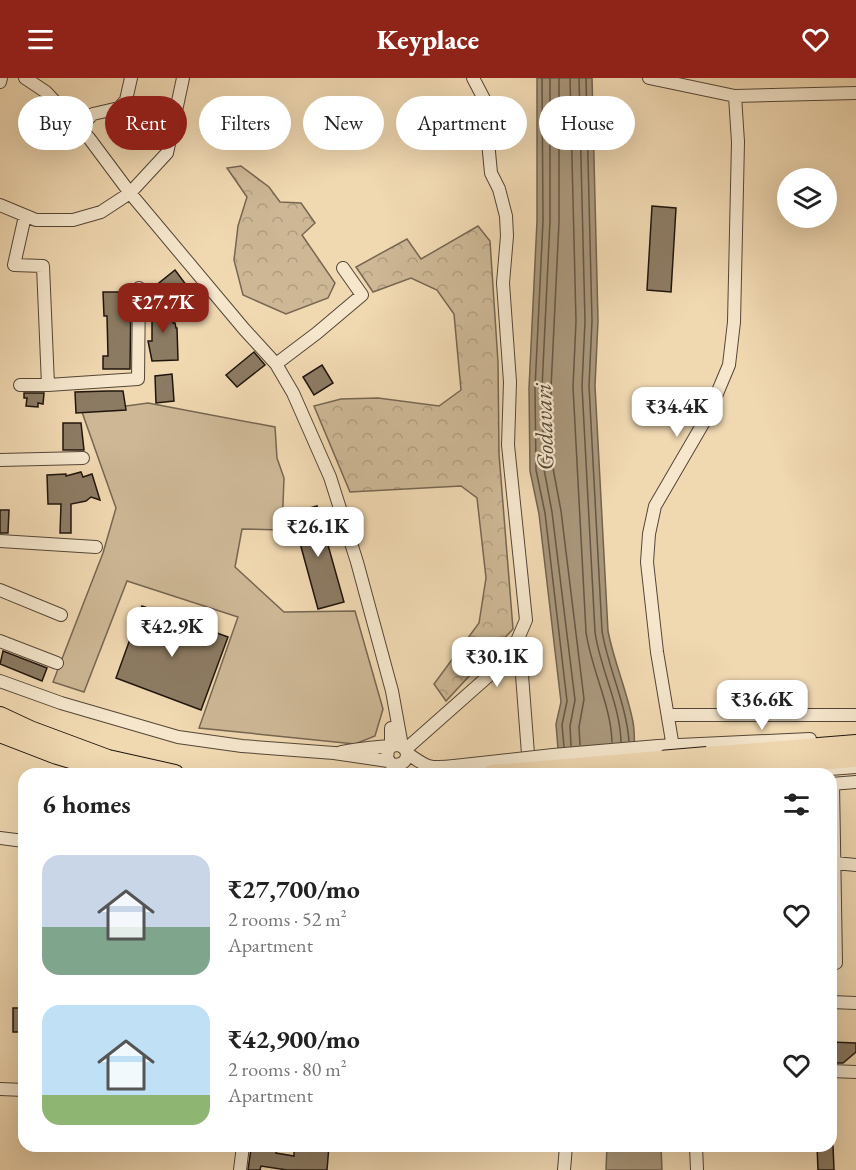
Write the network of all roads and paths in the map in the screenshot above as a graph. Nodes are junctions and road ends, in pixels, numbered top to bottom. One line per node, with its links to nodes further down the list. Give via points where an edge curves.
1 (25, 78): 7 (street)
2 (131, 78): 9 (street, via 126,100 119,108)
3 (183, 78): 11 (street, via 167,153)
4 (473, 78): 26 (street, via 484,99 491,173 506,216 502,283 510,382 508,445 526,620)
5 (649, 78): 8 (street)
6 (856, 93): 8 (street)
7 (50, 96)
8 (735, 96): 30 (street, via 738,166 734,322 729,366 708,415 655,506 649,534 647,562)
9 (93, 114)
10 (93, 145): 11 (street)
11 (130, 193): 13 (street, via 101,212 73,220 36,220); 16 (street)
12 (0, 205): 13 (street)
13 (25, 216): 18 (street, via 14,265 43,266)
14 (343, 268): 16 (street, via 362,295)
15 (140, 288): 18 (street, via 138,379)
16 (276, 364): 29 (street, via 330,477)
17 (20, 385): 18 (street)
18 (48, 385)
19 (84, 458): 20 (street)
20 (0, 460)
21 (0, 541): 22 (street)
22 (96, 548)
23 (0, 590): 24 (street)
24 (61, 615)
25 (0, 641): 27 (street)
26 (510, 657): 40 (street); 48 (street, via 518,662 522,675)
27 (57, 663)
28 (0, 681): 41 (street, via 178,737)
29 (396, 710): 33 (street); 40 (street)
30 (668, 715): 31 (street); 38 (street)
31 (856, 715)
32 (0, 716): 47 (highway, via 108,759)
33 (391, 728): 39 (street); 40 (street)
34 (0, 733): 46 (highway)
35 (856, 735): 38 (street)
36 (0, 741): 45 (street)
37 (856, 744): 49 (highway, bridge)
38 (673, 746): 40 (street, bridge, via 433,768); 50 (street)
39 (364, 747): 40 (street); 41 (street)
40 (401, 748): 43 (street, via 386,754); 43 (street, via 407,757 403,764 395,766)
41 (334, 753): 43 (street)
42 (856, 758): 51 (highway, bridge)
43 (388, 761)
44 (856, 767): 52 (street)
45 (79, 768)
46 (101, 768)
47 (148, 768)
48 (529, 768)
49 (565, 768)
50 (676, 768)
51 (727, 768)
52 (837, 768)
53 (856, 782): 54 (street)
54 (837, 784)
55 (0, 838): 56 (street)
56 (18, 840)
57 (837, 863): 58 (street)
58 (856, 865)
59 (837, 1002): 60 (street)
60 (856, 1003)
61 (837, 1071): 62 (street)
62 (856, 1071)
63 (0, 1089): 64 (street)
64 (18, 1090)
65 (242, 1152): 68 (street)
66 (566, 1152): 69 (street)
67 (696, 1152): 70 (street)
68 (240, 1170)
69 (564, 1170)
70 (697, 1170)

